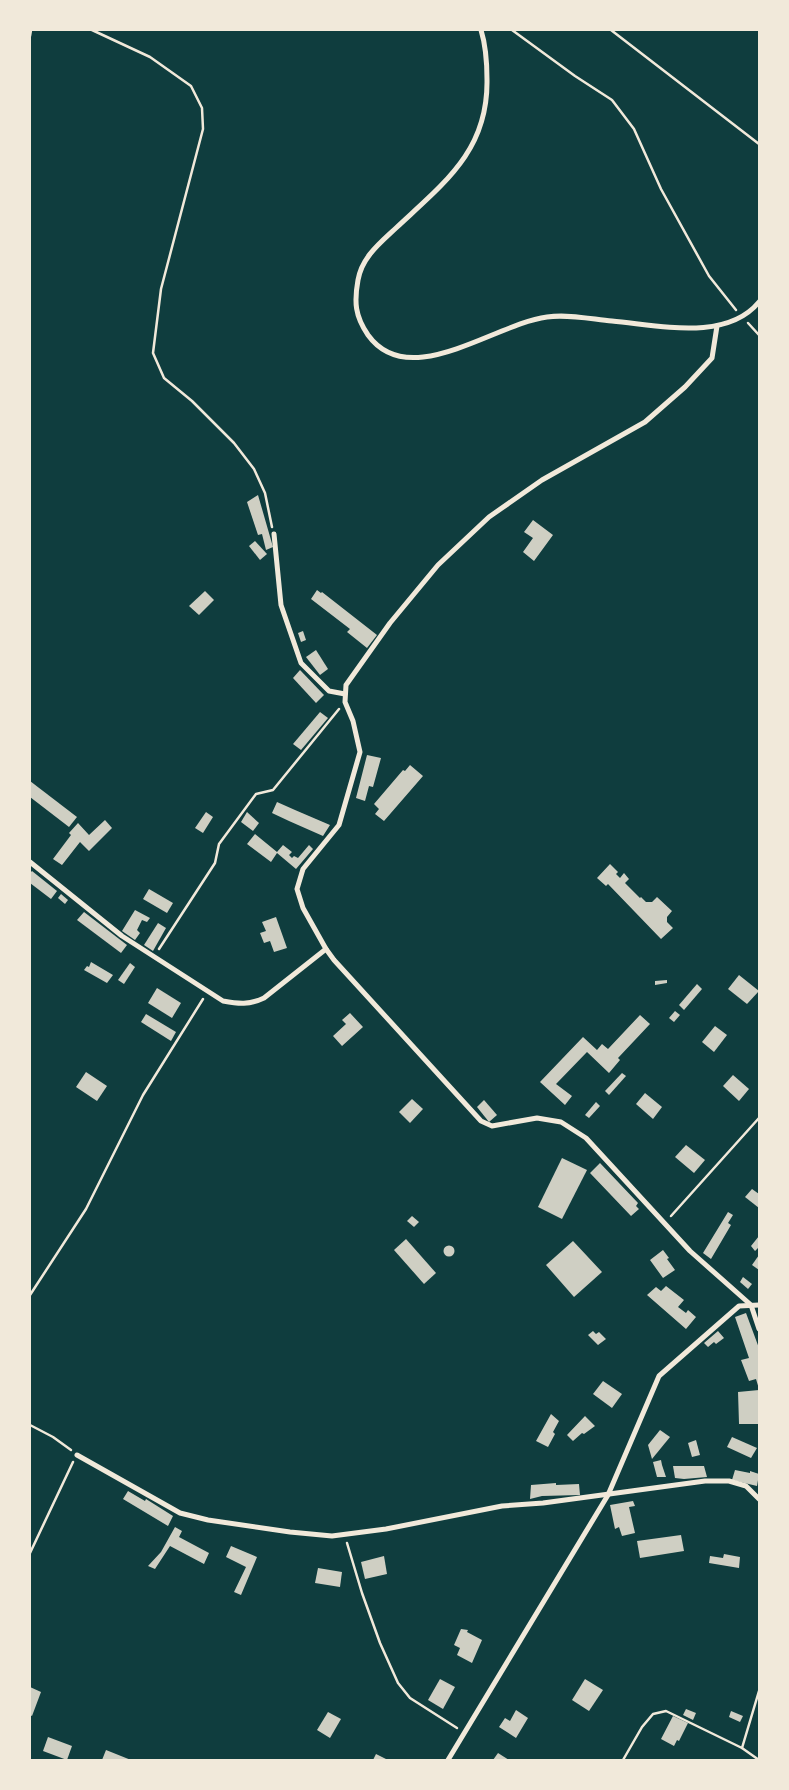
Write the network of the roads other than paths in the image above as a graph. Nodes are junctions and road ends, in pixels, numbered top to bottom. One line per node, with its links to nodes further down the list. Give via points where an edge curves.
1 (480, 30): 3 (street, via 487,63 488,93 476,138 465,159 442,185 370,252 358,277 355,300 360,323 376,346 400,357 434,356 547,317 688,328)
2 (759, 302): 3 (street, via 734,321)
3 (717, 326): 5 (street, via 712,358 685,387 644,422 542,480 489,518 438,565 384,631 346,685)
4 (274, 534): 5 (street, via 282,605 301,663 329,691)
5 (345, 694): 7 (street, via 360,752 339,825 303,869 298,889 303,908)
6 (30, 862): 7 (street, via 122,936 224,1001 242,1004 264,998)
7 (326, 949): 9 (street, via 481,1121 492,1126 537,1118 561,1122 586,1138 690,1251)
8 (759, 1304): 9 (street)
9 (751, 1305): 10 (street); 12 (street, via 739,1306 659,1376)
10 (759, 1329)
11 (76, 1454): 12 (street, via 180,1514 332,1536 502,1506)
12 (608, 1495): 13 (street, via 705,1481 729,1481 746,1486); 14 (street)
13 (759, 1499)
14 (448, 1760)

